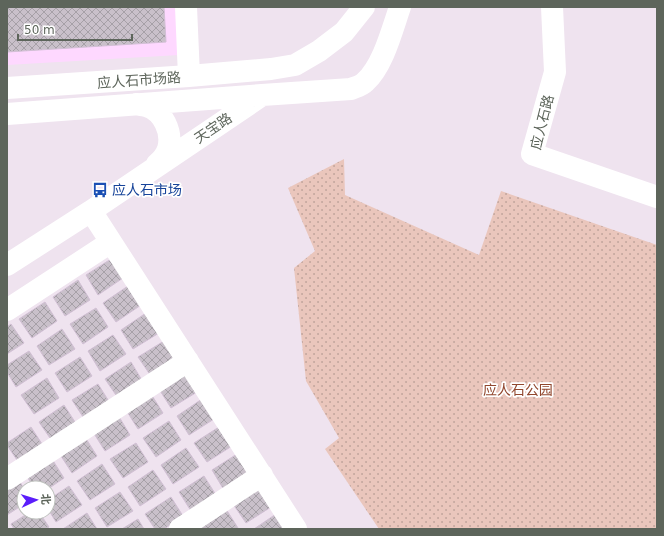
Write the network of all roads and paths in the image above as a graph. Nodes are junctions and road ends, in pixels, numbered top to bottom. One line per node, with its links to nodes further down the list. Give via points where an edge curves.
1 (186, 7): 5 (street)
2 (364, 7): 5 (street, 应人石市场路, via 344,32 295,65)
3 (400, 7): 7 (street, 天宝路, via 376,70 364,83 351,89)
4 (552, 7): 11 (street, 应人石路, via 555,72 532,154)
5 (190, 76): 6 (street, 应人石市场路)
6 (7, 88)
7 (262, 95): 8 (street, 应人石市场路); 10 (street, 天宝路)
8 (135, 104): 9 (street, 应人石市场路); 10 (street, via 155,110 168,127 168,149)
9 (7, 114)
10 (155, 166): 12 (street, 天宝路)
11 (657, 198)
12 (90, 210): 13 (street); 14 (street, 天宝路)
13 (111, 242): 15 (street); 16 (street)
14 (7, 265)
15 (7, 310)
16 (188, 361): 17 (street); 18 (street)
17 (262, 475): 19 (street); 20 (street)
18 (7, 479)
19 (180, 529)
20 (296, 529)

